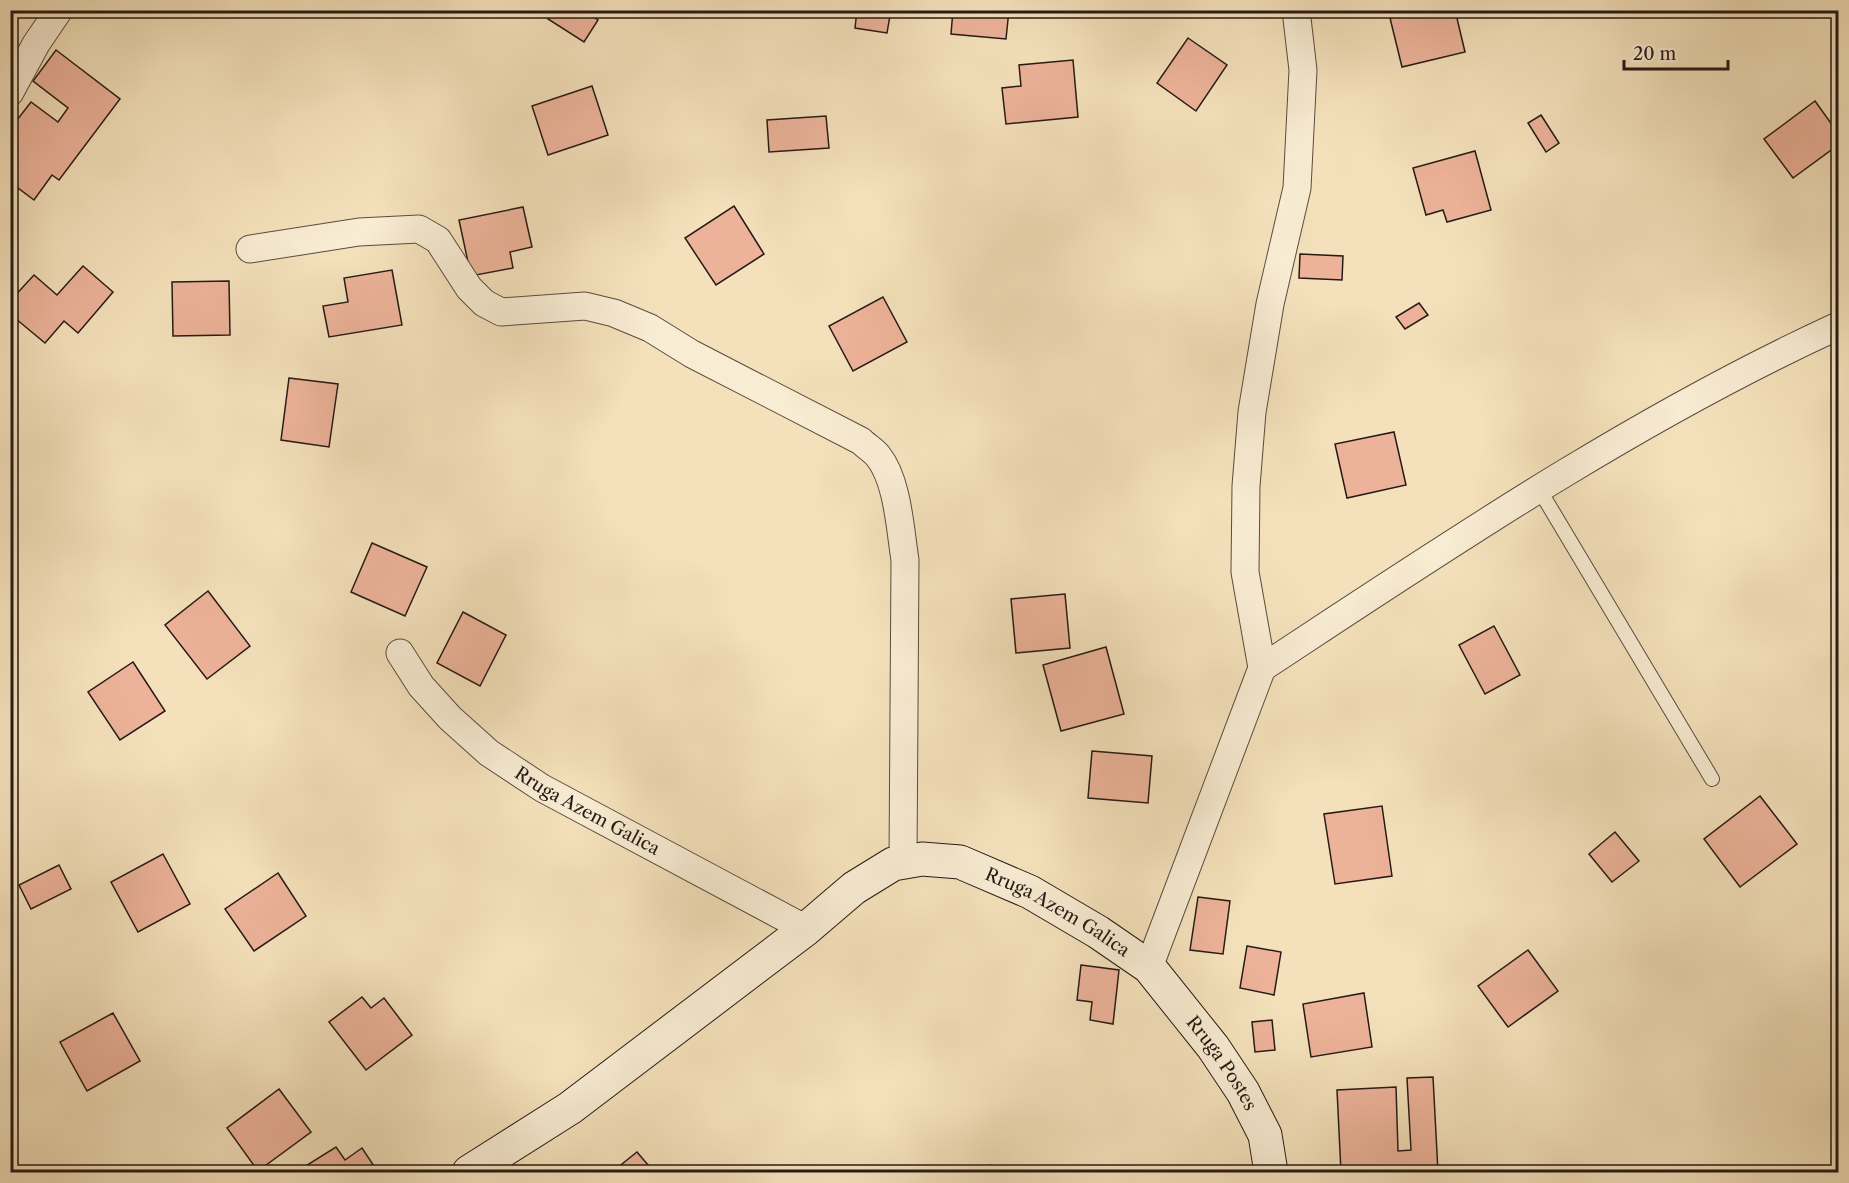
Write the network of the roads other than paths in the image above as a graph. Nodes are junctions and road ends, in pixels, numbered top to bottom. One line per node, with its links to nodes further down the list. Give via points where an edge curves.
1 (59, 10): 3 (street)
2 (1296, 10): 8 (street, via 1303,70 1297,188 1270,304 1254,401 1246,486 1245,572)
3 (10, 92)
4 (250, 249): 10 (street, via 359,232 419,229 438,240 469,288 501,312 585,306 614,313 650,328 692,354 861,441 879,457 891,480 904,560)
5 (1839, 326): 6 (street, via 1762,361 1637,429)
6 (1539, 489): 8 (street); 9 (lane)
7 (400, 653): 11 (street, Rruga Azem Galica, via 421,686 489,753 542,788)
8 (1262, 668): 12 (street)
9 (1712, 779)
10 (903, 862): 11 (street, Rruga Azem Galica, via 854,888); 12 (street, Rruga Azem Galica, via 922,859 970,866 1030,892)
11 (806, 929): 13 (street, Rruga Azem Galica, via 570,1108)
12 (1149, 967): 14 (street, Rruga Postes, via 1213,1047 1243,1092 1265,1135)
13 (469, 1173)
14 (1271, 1173)

